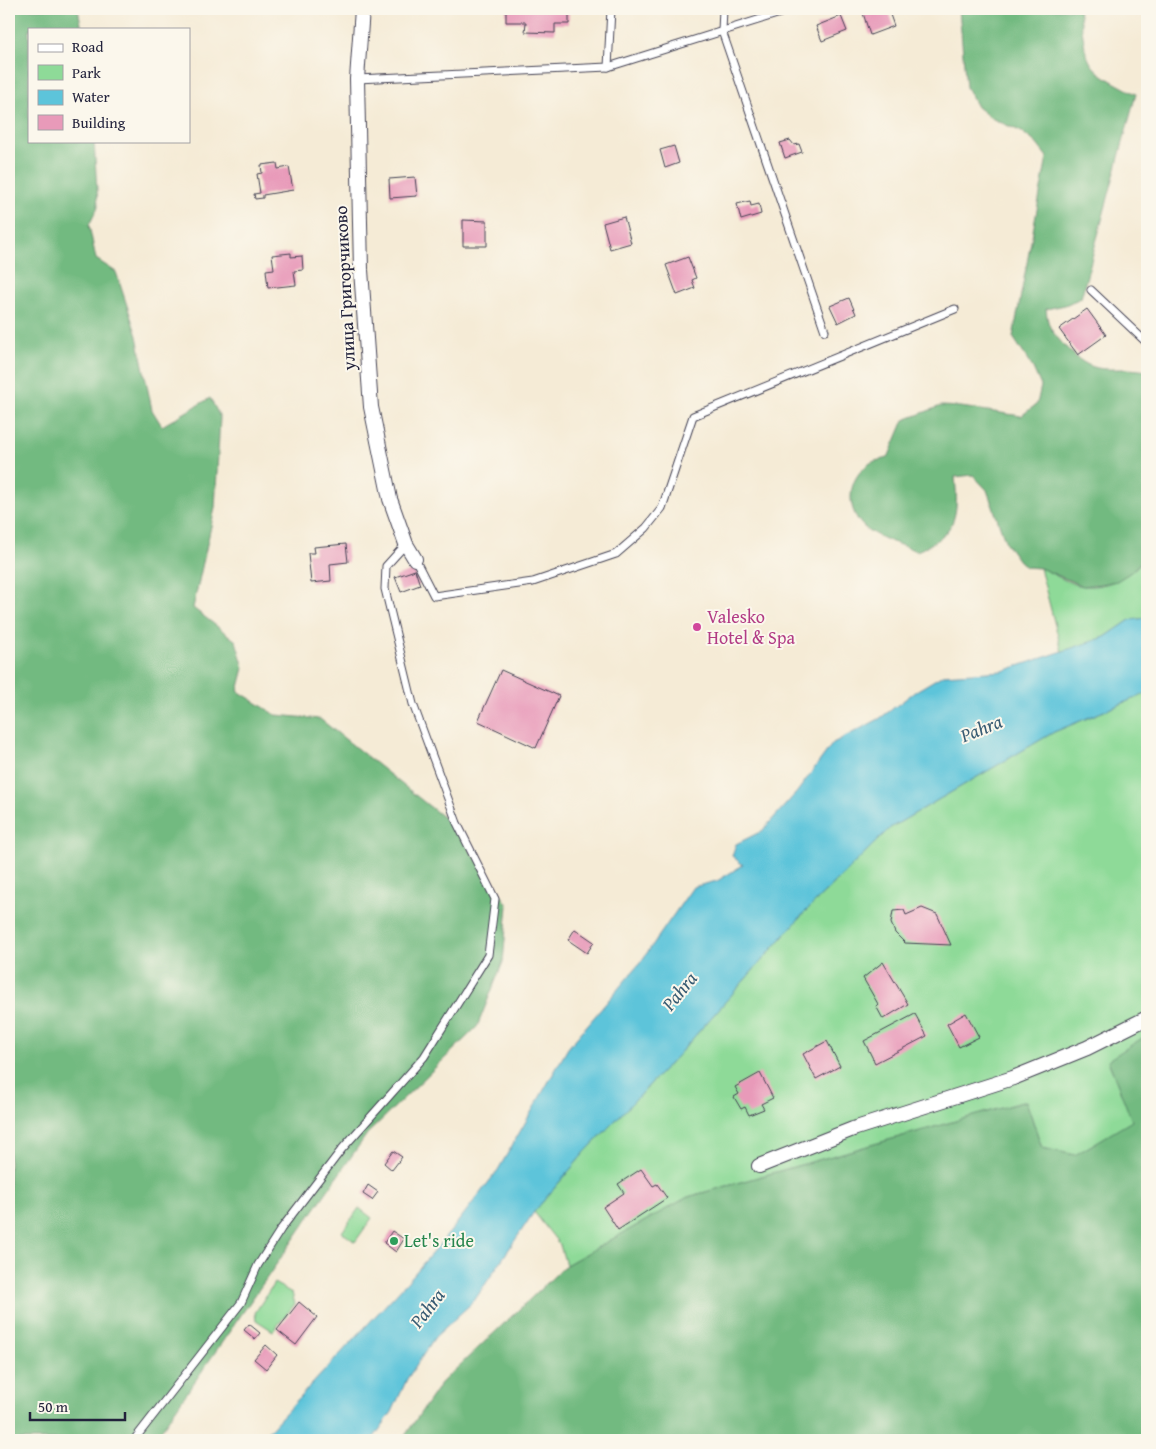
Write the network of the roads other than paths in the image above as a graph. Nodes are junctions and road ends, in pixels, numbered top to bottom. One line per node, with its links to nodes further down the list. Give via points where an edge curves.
1 (362, 9): 7 (street, улица Григорчиково)
2 (611, 9): 6 (lane)
3 (723, 9): 5 (lane)
4 (793, 9): 5 (lane)
5 (722, 31): 6 (lane); 10 (lane)
6 (608, 67): 7 (lane)
7 (357, 79): 12 (street, улица Григорчиково, via 361,270 371,407 390,499)
8 (1091, 290): 11 (lane)
9 (955, 309): 13 (lane, via 693,416 662,508 646,528 616,554 533,582 434,596)
10 (825, 332)
11 (1147, 343)
12 (406, 544): 13 (street, улица Григорчиково); 16 (lane, via 386,566 385,589 413,704 457,823 495,898 488,955 424,1057 342,1149 281,1229 258,1265 241,1304)
13 (415, 559)
14 (1147, 1018): 15 (street, via 1087,1048 1013,1078 852,1129)
15 (759, 1166)
16 (134, 1440)

